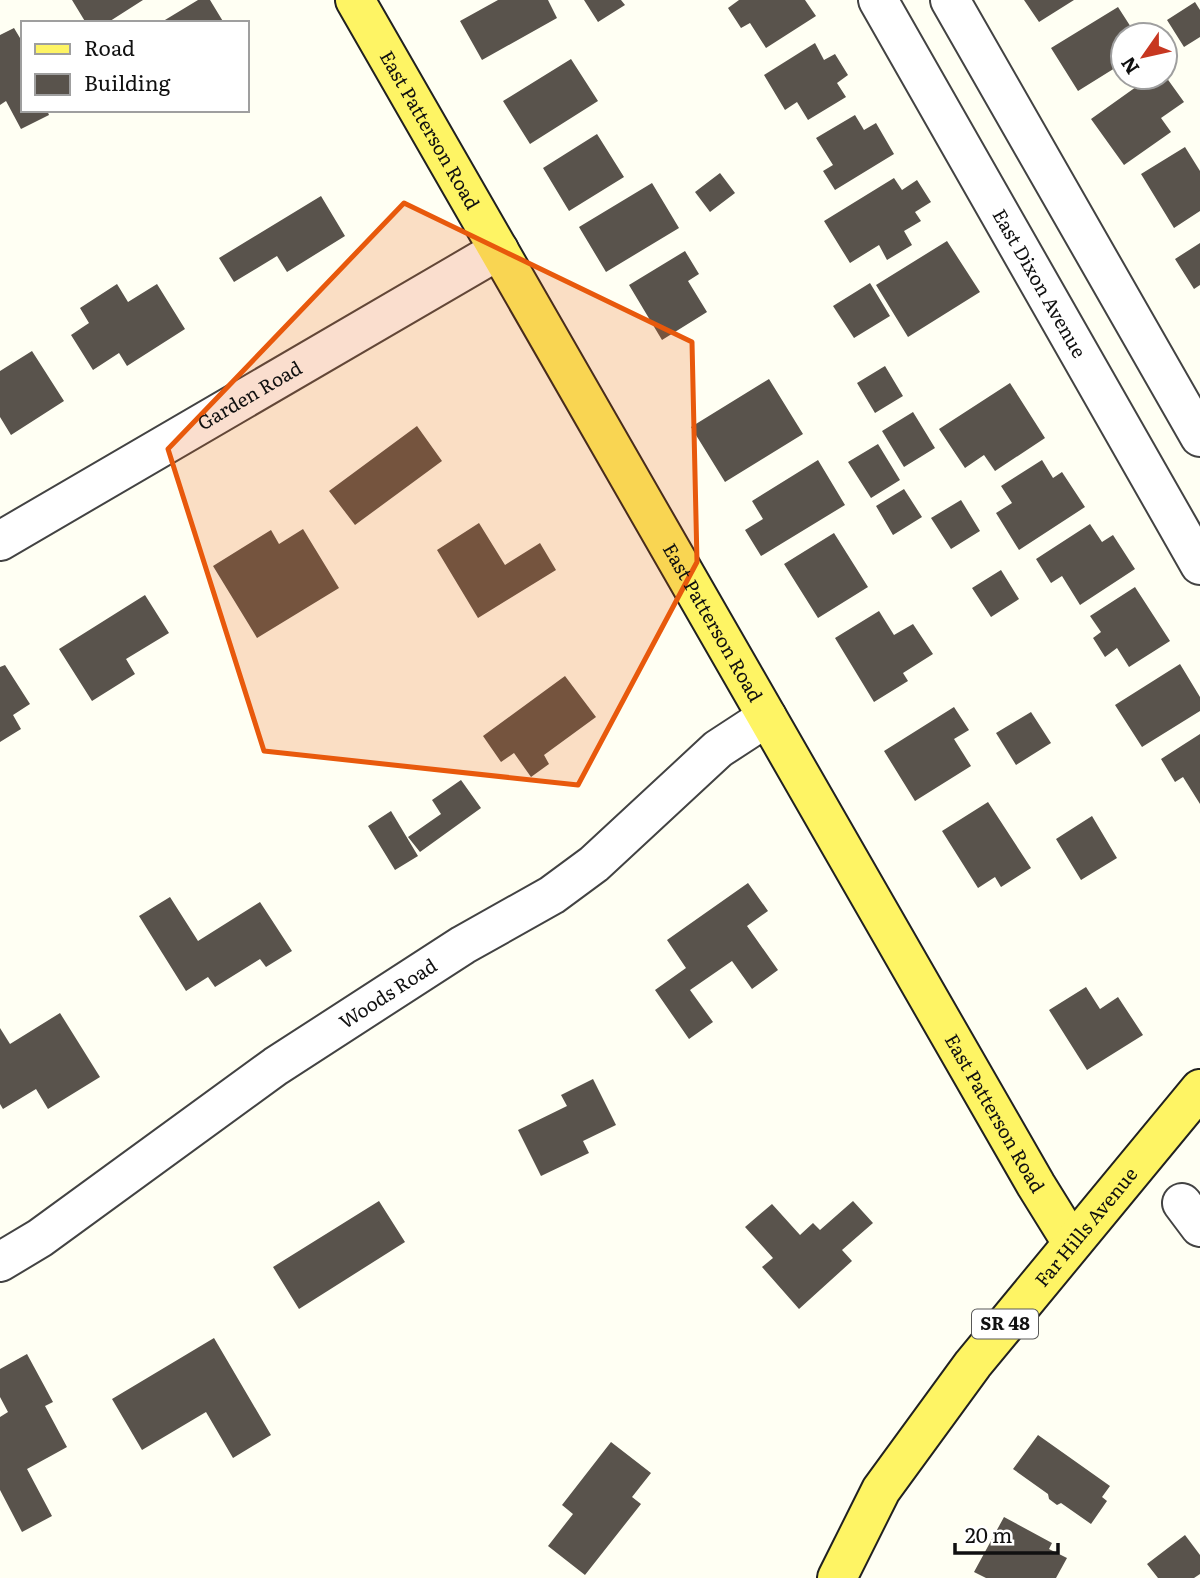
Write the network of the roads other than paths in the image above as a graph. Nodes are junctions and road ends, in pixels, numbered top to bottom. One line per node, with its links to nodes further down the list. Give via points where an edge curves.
1 (355, 0): 4 (main road, East Patterson Road)
2 (878, 0): 7 (street, East Dixon Avenue)
3 (950, 0): 5 (street)
4 (499, 250): 6 (street, Garden Road); 8 (main road, East Patterson Road)
5 (1200, 437)
6 (0, 541)
7 (1200, 565)
8 (768, 717): 10 (main road, East Patterson Road); 11 (street, Woods Road, via 718,749 594,864 552,895 463,945 276,1066 40,1238)
9 (1200, 1089): 10 (main road, Far Hills Avenue / SR 48)
10 (1072, 1243): 12 (main road, Far Hills Avenue / SR 48, via 973,1364 881,1490)
11 (0, 1262)
12 (837, 1578)

